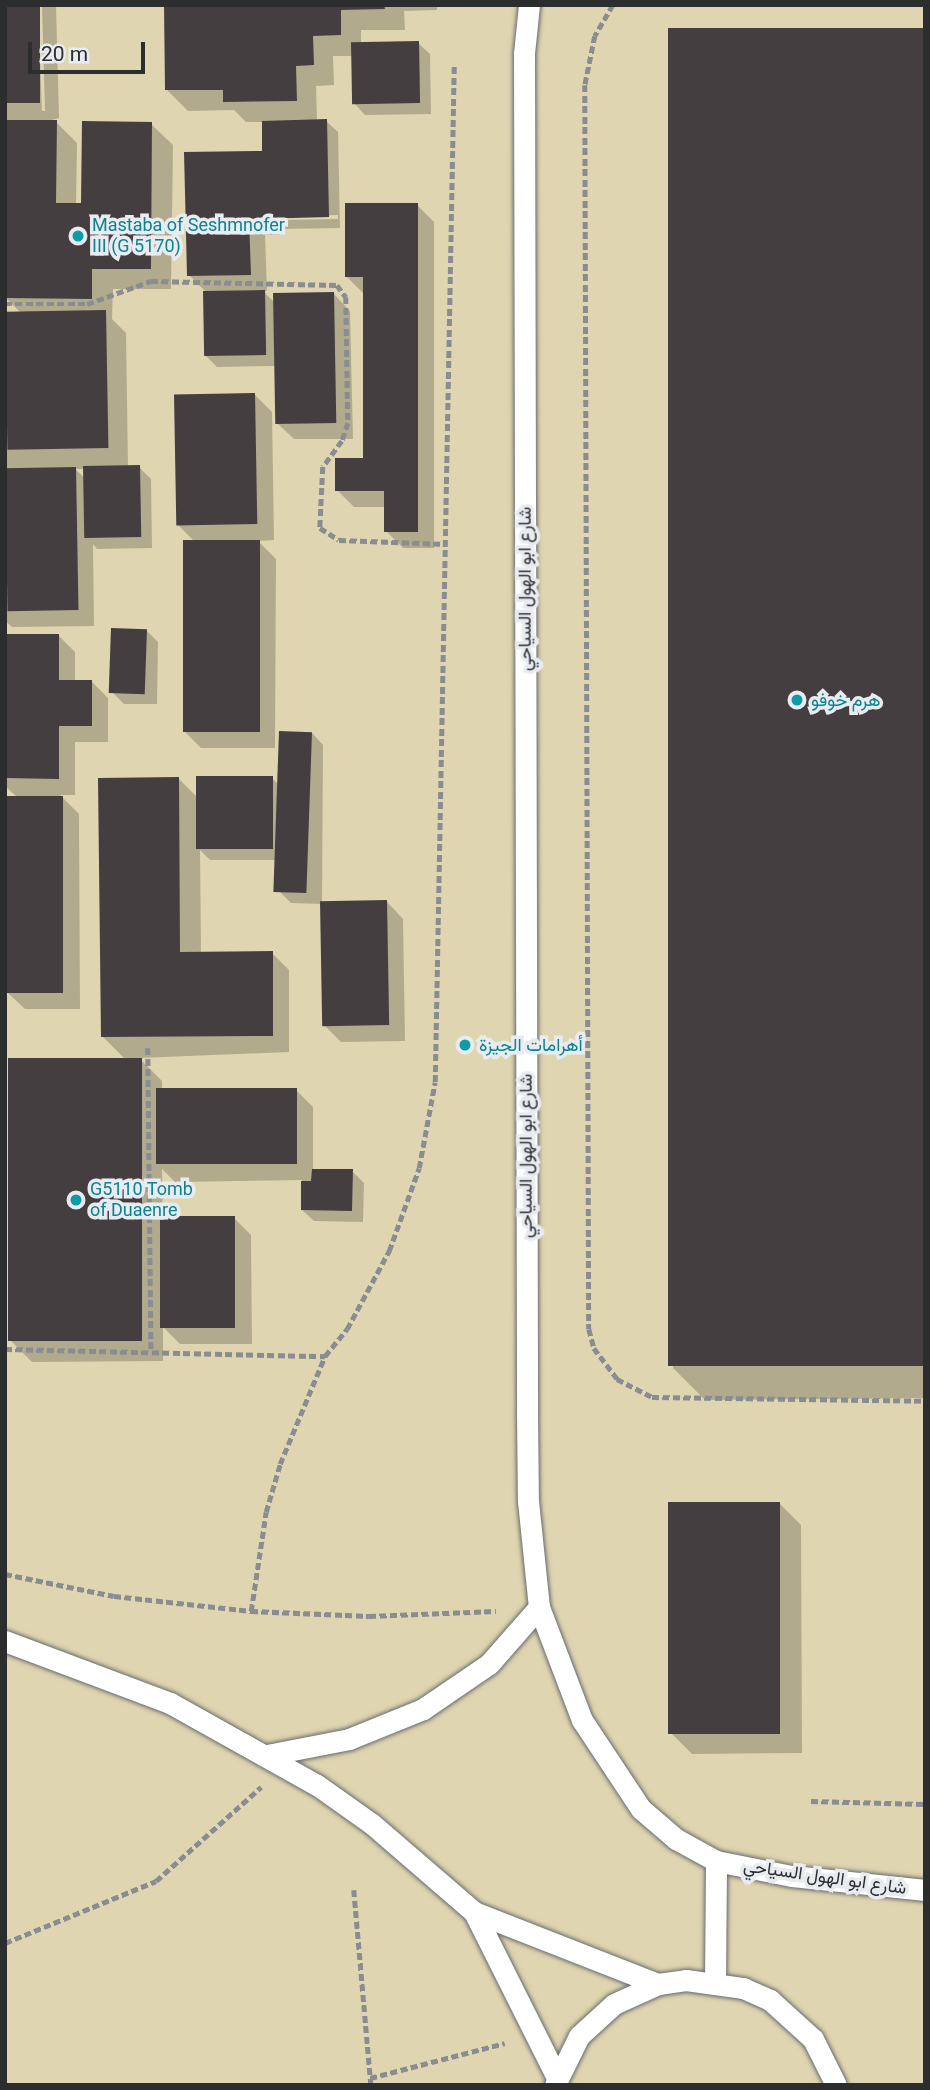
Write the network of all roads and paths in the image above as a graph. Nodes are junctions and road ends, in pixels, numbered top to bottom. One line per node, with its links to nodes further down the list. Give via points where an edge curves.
1 (529, 5): 12 (lane, شارع ابو الهول السياحي, via 524,53 527,1398 528,1501)
2 (613, 5): 10 (path, via 595,36 585,85 589,1329 594,1348 617,1379 652,1398)
3 (454, 65): 5 (path)
4 (5, 304): 5 (path, via 87,304 150,281 337,285 346,297 348,423 342,441 323,467 320,528 340,540)
5 (447, 544): 9 (path, via 435,1082 419,1168 393,1241 352,1319)
6 (148, 1048): 8 (path)
7 (5, 1349): 8 (path)
8 (151, 1352): 9 (path)
9 (325, 1356): 13 (path, via 280,1464 261,1537)
10 (925, 1401)
11 (5, 1574): 13 (path, via 114,1596)
12 (539, 1607): 13 (path, via 369,1616); 15 (lane, via 489,1664 424,1709 349,1739); 18 (lane, شارع ابو الهول السياحي, via 582,1720 614,1772 641,1809 667,1832)
13 (251, 1611)
14 (5, 1641): 15 (lane, via 170,1703)
15 (276, 1760): 21 (lane, via 372,1824); 22 (path, via 156,1881)
16 (811, 1801): 17 (path)
17 (925, 1804)
18 (716, 1861): 20 (lane, شارع ابو الهول السياحي, via 792,1876); 23 (lane)
19 (354, 1890): 26 (path)
20 (925, 1890)
21 (474, 1912): 24 (lane); 25 (lane)
22 (5, 1943)
23 (715, 1981): 24 (lane); 29 (lane, via 752,1992 793,2017 813,2039)
24 (657, 1984): 27 (lane, via 635,1992 596,2019 579,2036)
25 (535, 2035): 26 (path); 27 (lane)
26 (370, 2078): 28 (path)
27 (556, 2082)
28 (371, 2085)
29 (836, 2085)

